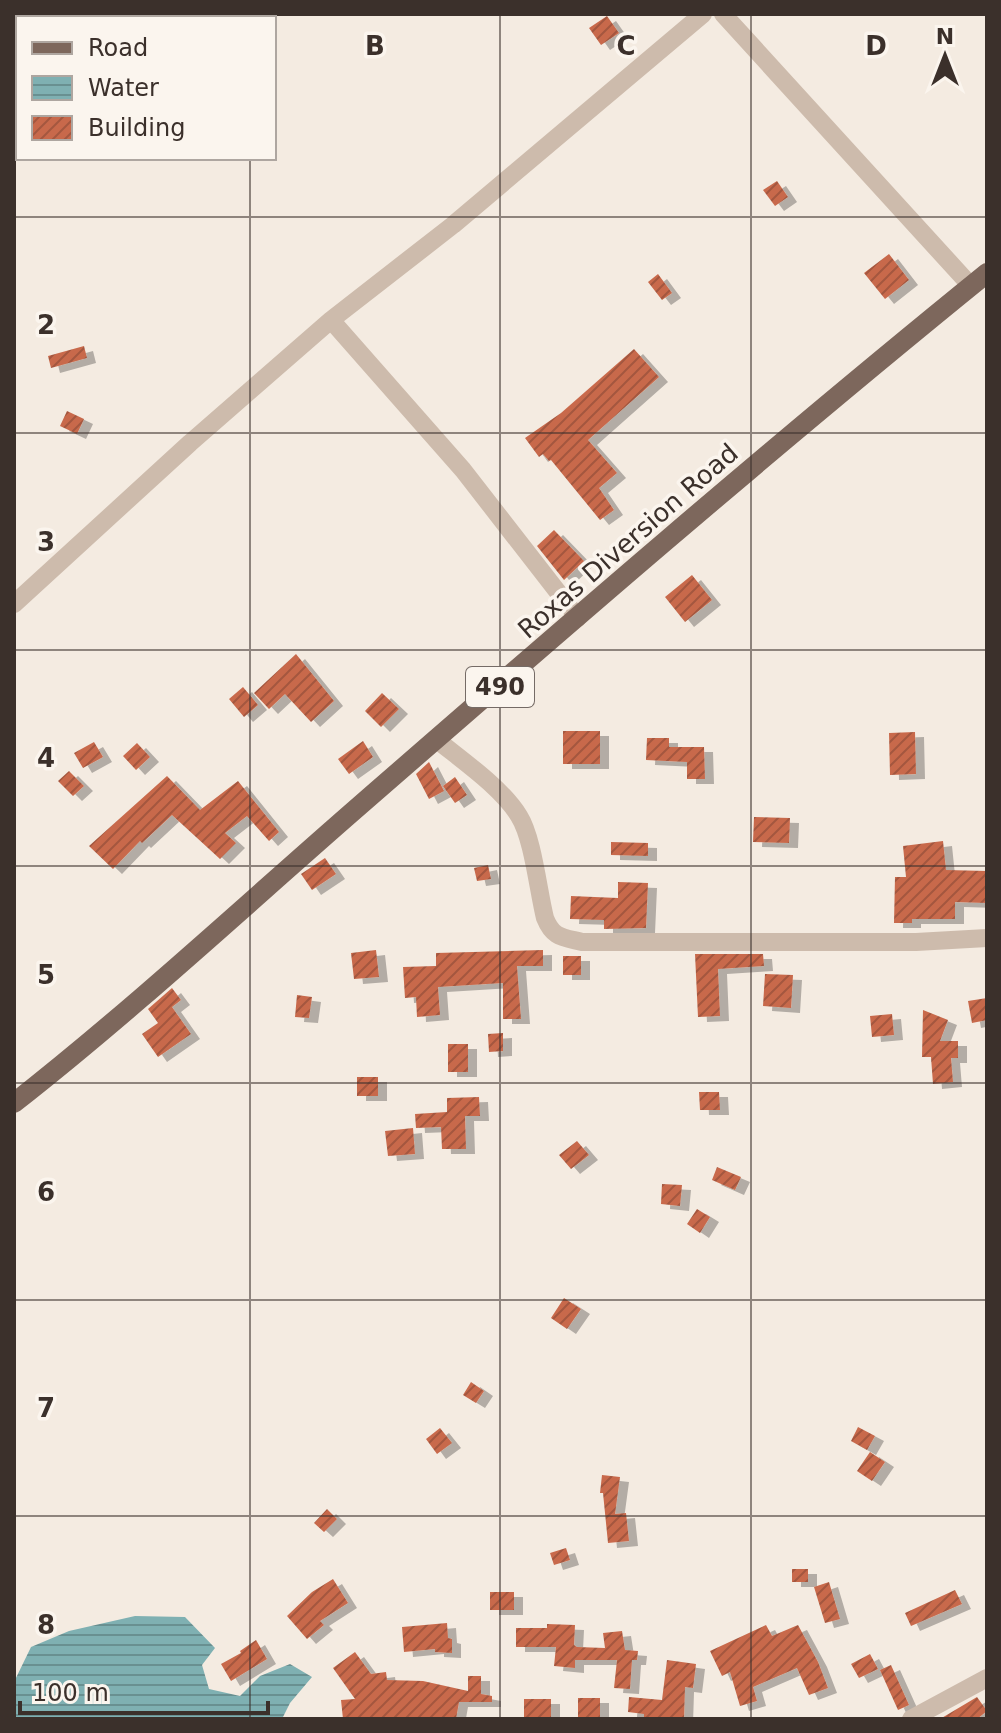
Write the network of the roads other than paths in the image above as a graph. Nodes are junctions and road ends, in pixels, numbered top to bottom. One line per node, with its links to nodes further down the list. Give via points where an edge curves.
1 (703, 14): 4 (street, via 453,225)
2 (723, 14): 3 (street)
3 (979, 280): 6 (main road, Roxas Diversion Road / 490)
4 (331, 320): 5 (street); 6 (street, via 463,470)
5 (14, 604)
6 (578, 618): 7 (main road, Roxas Diversion Road / 490)
7 (437, 740): 8 (street, via 518,814 545,918 561,937 582,942); 9 (main road, Roxas Diversion Road / 490)
8 (987, 938)
9 (14, 1103)
10 (987, 1678): 11 (street)
11 (911, 1719)

